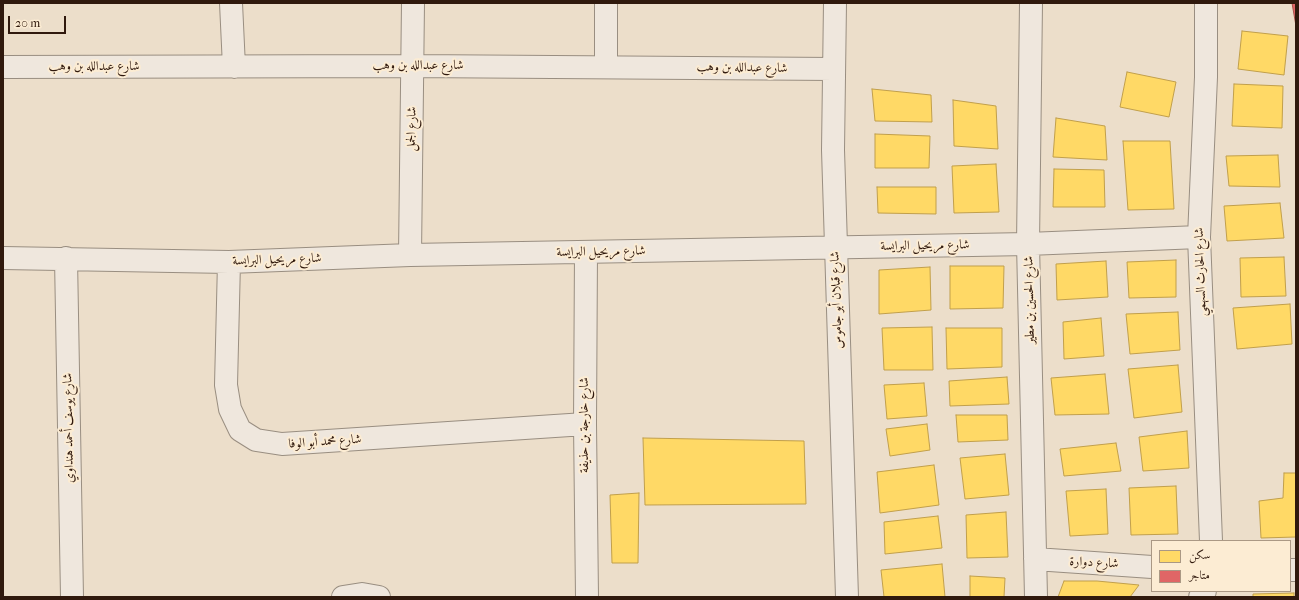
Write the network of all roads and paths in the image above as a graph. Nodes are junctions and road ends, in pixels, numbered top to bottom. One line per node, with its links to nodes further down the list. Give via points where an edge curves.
1 (231, 3): 7 (street)
2 (413, 3): 8 (street, شارع الجمل)
3 (606, 3): 10 (street)
4 (835, 3): 11 (street, شارع قبلان أبو جاموس)
5 (1031, 3): 13 (street, شارع الحسين بن مطير)
6 (1206, 3): 12 (street, شارع الحارث السهمي, via 1206,77)
7 (234, 66): 8 (street, شارع عبدالله بن وهب); 9 (street, شارع عبدالله بن وهب)
8 (413, 66): 10 (street, شارع عبدالله بن وهب); 16 (street, شارع الجمل)
9 (3, 67)
10 (606, 67): 11 (street, شارع عبدالله بن وهب)
11 (834, 69): 14 (street, شارع قبلان أبو جاموس)
12 (1199, 237): 13 (street, شارع مريحيل البرايسة); 21 (street, شارع الحارث السهمي)
13 (1028, 244): 14 (street, شارع مريحيل البرايسة); 22 (street, شارع الحسين بن مطير)
14 (836, 248): 15 (street, شارع مريحيل البرايسة); 28 (street, شارع قبلان أبو جاموس)
15 (586, 252): 16 (street, شارع مريحيل البرايسة); 20 (street, شارع خارجة بن حذيفة)
16 (410, 255): 19 (street, شارع مريحيل البرايسة)
17 (3, 258): 18 (street, شارع مريحيل البرايسة)
18 (66, 258): 19 (street, شارع مريحيل البرايسة); 24 (street, شارع يوسف أحمد هنداوي)
19 (229, 262): 20 (street, شارع محمد أبو الوفا, via 226,384 230,409 240,430 256,440 282,444)
20 (585, 424): 27 (street, شارع خارجة بن حذيفة)
21 (1211, 540)
22 (1035, 559): 23 (street, شارع دوارة); 29 (street, شارع الحسين بن مطير)
23 (1151, 566)
24 (72, 597)
25 (343, 597): 26 (street, via 362,594)
26 (378, 597)
27 (587, 597)
28 (847, 597)
29 (1036, 597)

